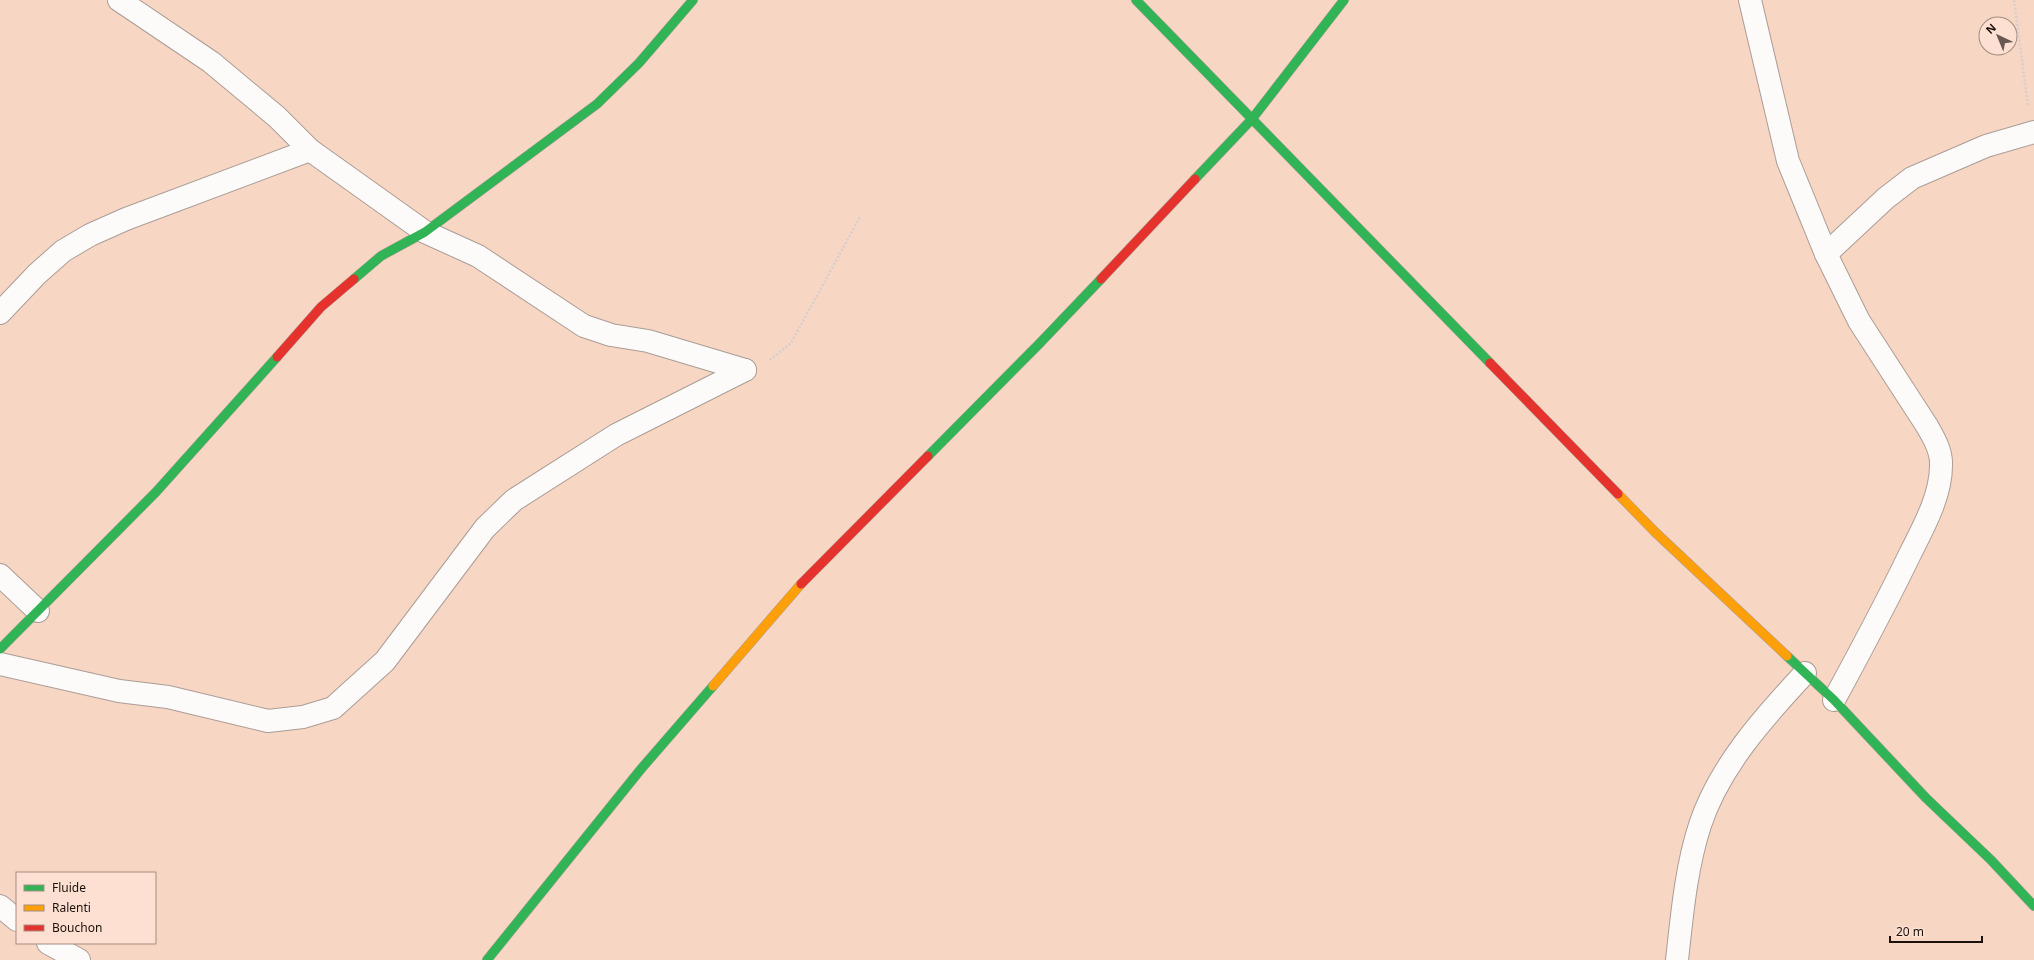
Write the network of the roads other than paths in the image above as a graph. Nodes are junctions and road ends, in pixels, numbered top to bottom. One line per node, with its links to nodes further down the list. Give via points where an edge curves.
1 (119, 0): 8 (street, via 227,75 277,117)
2 (693, 0): 9 (street, via 639,63 597,104)
3 (1136, 0): 6 (street)
4 (1344, 0): 6 (street)
5 (1750, 0): 10 (street, via 1788,161)
6 (1252, 119): 16 (street, via 1655,532); 23 (street, via 1040,343 804,580 641,769)
7 (2032, 132): 10 (street, via 1986,146 1912,178 1854,226)
8 (310, 150): 9 (street); 11 (street, via 90,235 37,274)
9 (425, 232): 13 (street, via 381,256 321,306 156,492); 15 (street, via 478,256 584,326 612,335 648,341 745,370 616,435 514,500 485,528 385,661 333,708 303,717 268,722 168,697 119,691)
10 (1826, 254): 17 (street, via 1859,321 1927,426 1936,443 1942,465 1937,492 1922,529 1896,584)
11 (0, 313)
12 (0, 575): 13 (street)
13 (38, 611): 14 (street)
14 (0, 649)
15 (0, 664)
16 (1805, 673): 17 (street); 24 (street, via 1763,719 1718,785 1700,825 1689,875)
17 (1834, 700): 19 (street, via 1926,798 1991,860)
18 (0, 906): 20 (street)
19 (2034, 906)
20 (16, 919)
21 (50, 944): 22 (street)
22 (79, 960)
23 (487, 960)
24 (1677, 960)

